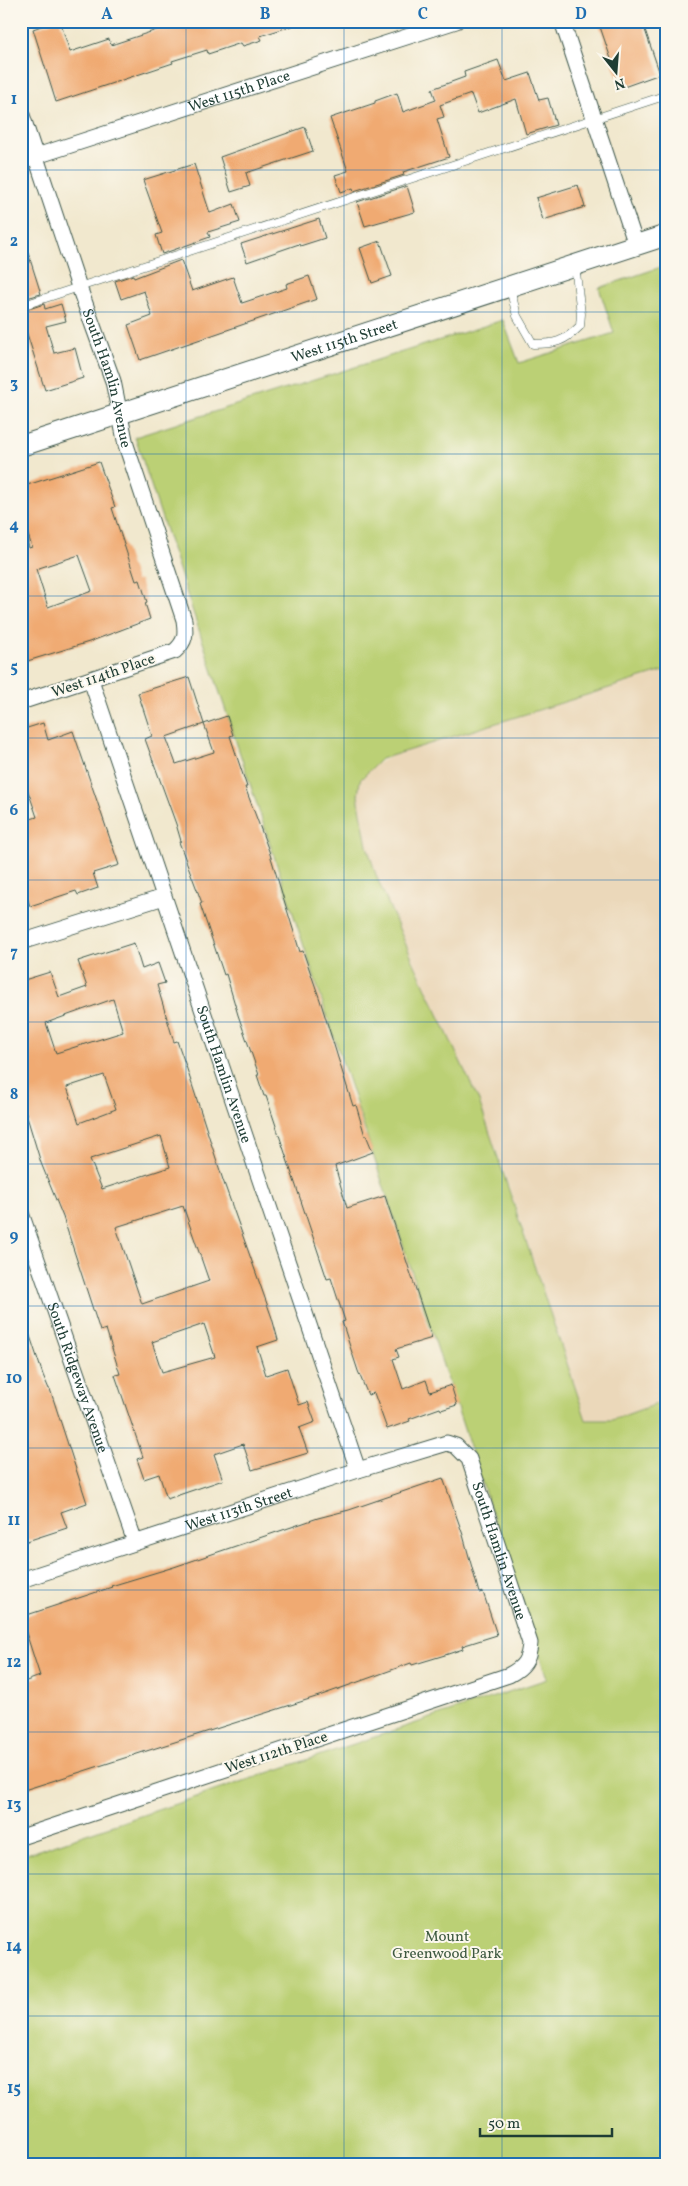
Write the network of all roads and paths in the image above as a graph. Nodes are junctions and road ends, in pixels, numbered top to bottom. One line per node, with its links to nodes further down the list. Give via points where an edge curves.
1 (456, 21): 6 (street, West 115th Place)
2 (562, 21): 5 (street)
3 (667, 95): 5 (lane)
4 (21, 112): 6 (street, South Hamlin Avenue)
5 (595, 118): 8 (street); 11 (lane)
6 (28, 159): 11 (street, South Hamlin Avenue)
7 (667, 235): 8 (street, West 115th Street)
8 (636, 245): 9 (street, West 115th Street)
9 (575, 265): 10 (street, West 115th Street); 10 (lane, via 582,314 580,326 569,337 553,344 532,344 517,316)
10 (509, 286): 13 (street, West 115th Street)
11 (79, 287): 12 (lane); 13 (street, South Hamlin Avenue, via 112,381)
12 (21, 306)
13 (120, 414): 14 (street, West 115th Street); 15 (street, South Hamlin Avenue, via 126,445 184,620 186,634)
14 (21, 446)
15 (183, 644): 16 (street, West 114th Place, via 175,651)
16 (92, 680): 17 (street, West 114th Place); 18 (street, South Hamlin Avenue)
17 (21, 702)
18 (164, 896): 19 (street); 22 (street, South Hamlin Avenue)
19 (21, 942)
20 (21, 1213): 23 (street, South Ridgeway Avenue)
21 (456, 1446): 22 (street, West 113th Street, via 447,1443 436,1445); 25 (street, South Hamlin Avenue, via 469,1459 530,1643)
22 (358, 1470): 23 (street, West 113th Street)
23 (135, 1542): 24 (street, West 113th Street)
24 (21, 1580)
25 (527, 1661): 26 (street, West 112th Place, via 509,1675)
26 (21, 1837)

